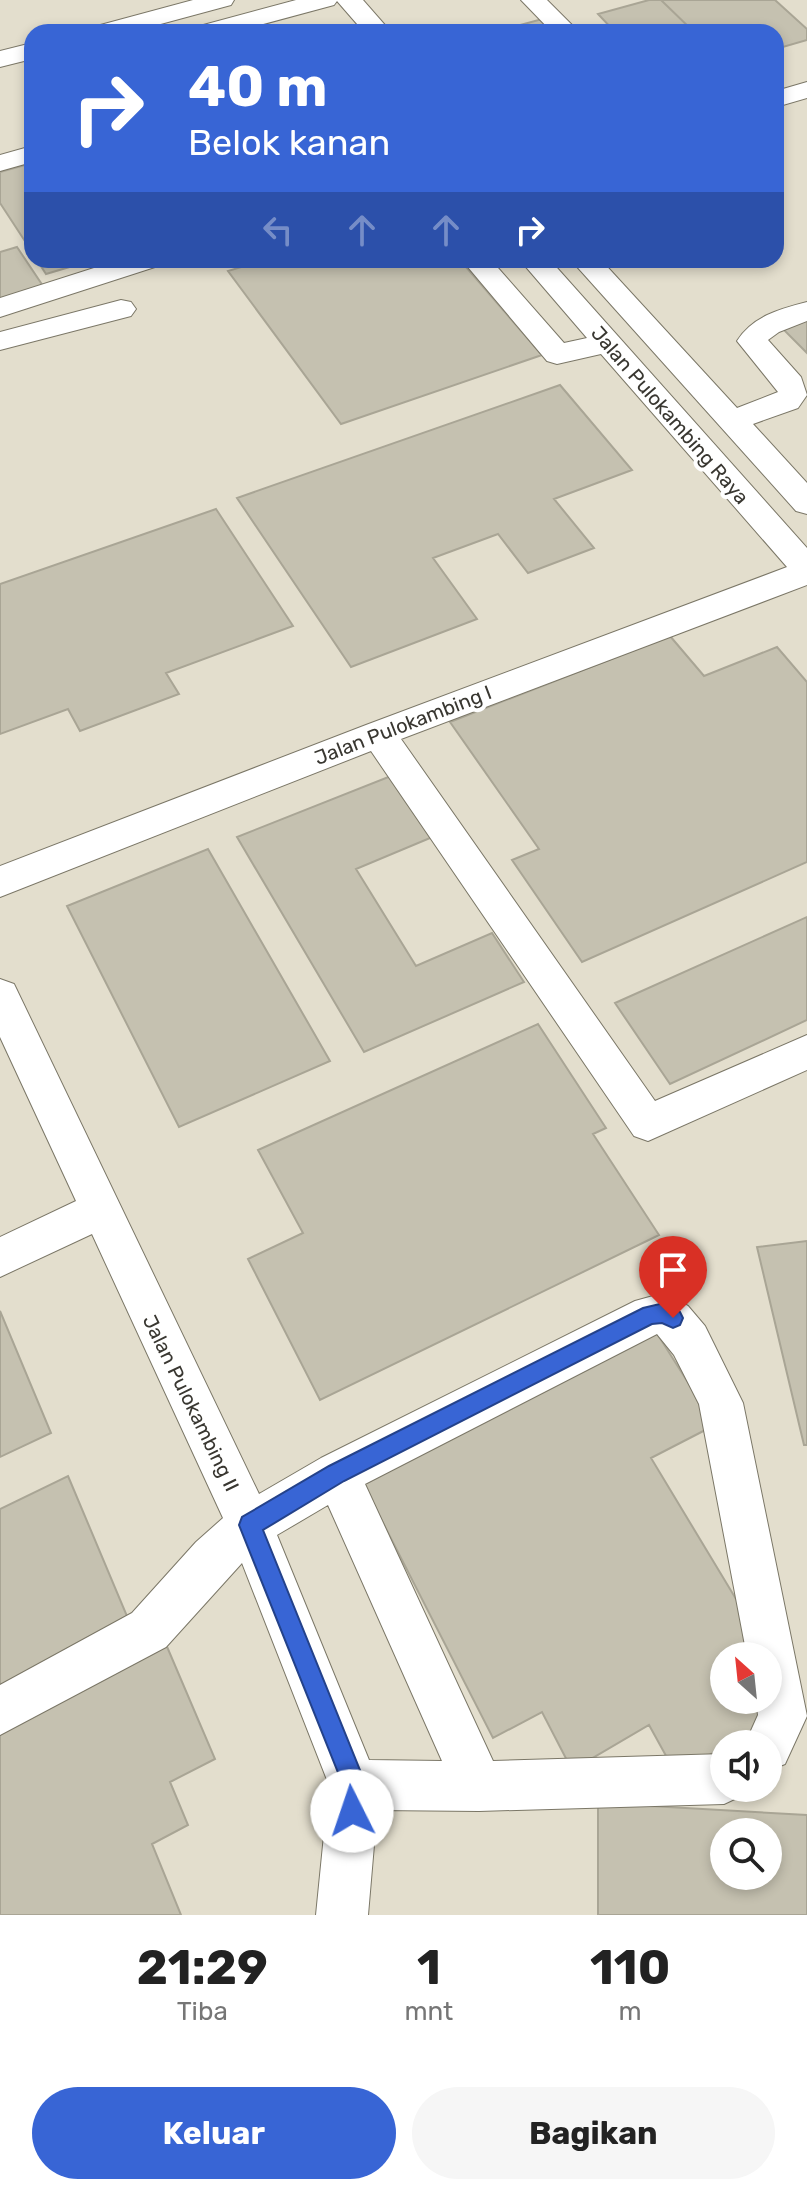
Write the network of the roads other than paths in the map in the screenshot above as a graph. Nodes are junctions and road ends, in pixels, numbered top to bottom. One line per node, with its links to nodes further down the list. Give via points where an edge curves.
1 (222, 0): 5 (street)
2 (349, 0): 7 (street)
3 (533, 0): 8 (street)
4 (317, 7): 6 (street)
5 (132, 24)
6 (241, 24)
7 (371, 24)
8 (558, 24)
9 (24, 53): 10 (street)
10 (0, 59)
11 (807, 90): 12 (street)
12 (784, 97)
13 (24, 156): 14 (street)
14 (0, 163)
15 (123, 268): 19 (street)
16 (483, 268): 23 (street, via 557,354)
17 (541, 268): 23 (street, Jalan Pulokambing Raya)
18 (592, 268): 24 (street, Jalan Pulokambing Raya)
19 (0, 308)
20 (121, 309): 22 (street)
21 (807, 311): 24 (street, via 766,327 752,341 793,393 787,401)
22 (0, 341)
23 (607, 343): 26 (street, Jalan Pulokambing Raya)
24 (731, 421): 25 (street, Jalan Pulokambing Raya)
25 (807, 503)
26 (807, 570): 27 (street, Jalan Pulokambing I)
27 (378, 734): 28 (street, Jalan Pulokambing I); 30 (street, via 648,1123)
28 (0, 882)
29 (0, 995): 31 (street, Jalan Pulokambing II)
30 (807, 1052)
31 (100, 1210): 32 (street); 34 (street, Jalan Pulokambing II)
32 (0, 1258)
33 (337, 1474): 34 (street); 36 (street, via 650,1315 673,1318 721,1403 783,1717); 39 (street)
34 (250, 1525): 35 (street, via 212,1558 149,1630); 38 (street, Jalan Pulokambing II)
35 (0, 1711)
36 (776, 1730)
37 (710, 1779): 39 (street)
38 (354, 1785): 39 (street); 40 (street, Jalan Pulokambing II)
39 (479, 1786)
40 (342, 1915)

